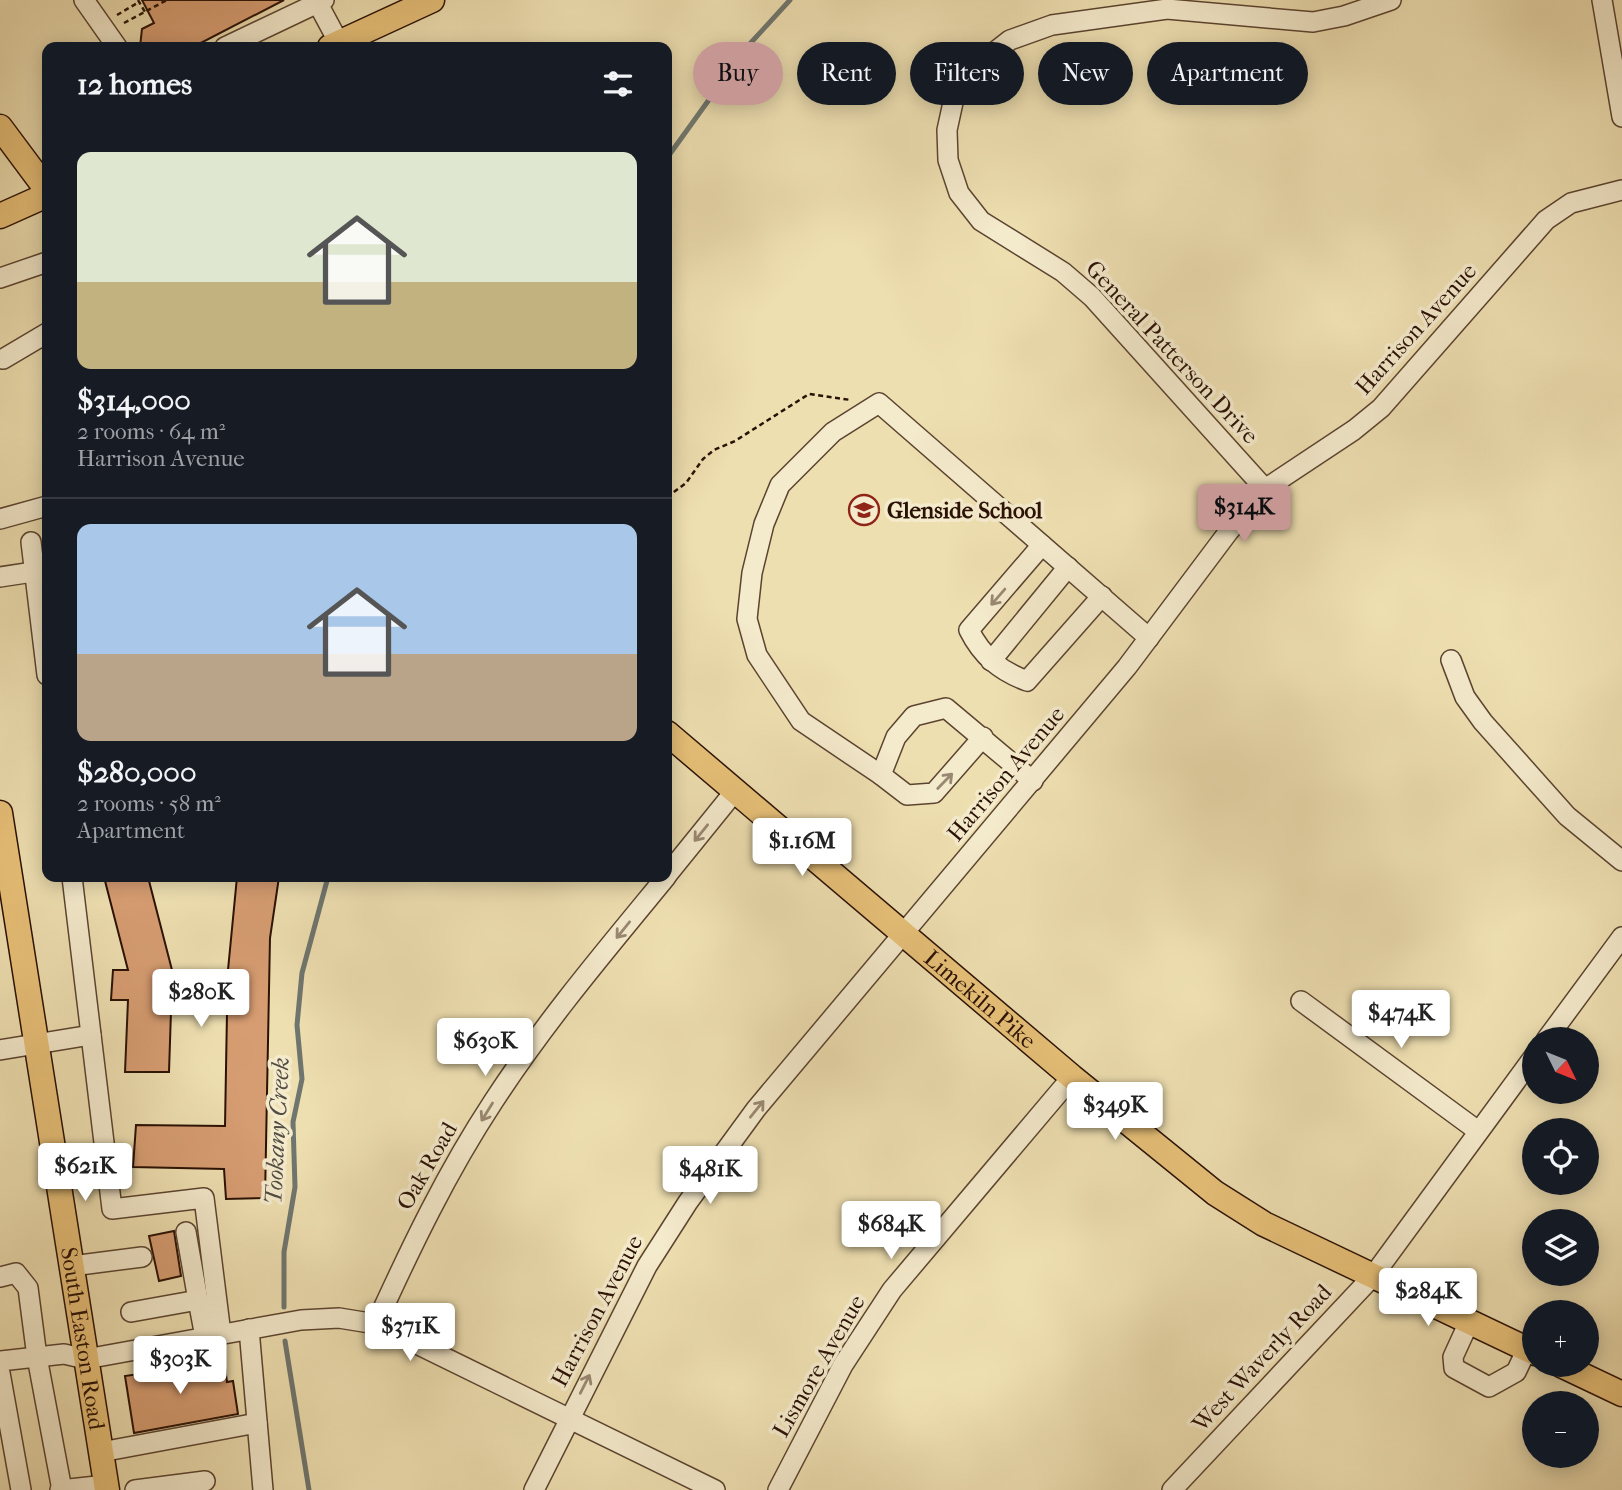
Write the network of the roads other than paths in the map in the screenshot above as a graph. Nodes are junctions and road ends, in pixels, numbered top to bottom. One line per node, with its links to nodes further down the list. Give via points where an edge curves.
1 (84, 0): 6 (street)
2 (432, 0): 9 (main road)
3 (1391, 0): 20 (street, General Patterson Drive, via 1313,22 1167,9 1037,28 997,47 973,69 949,114 952,177 981,221 1063,272 1092,296)
4 (1602, 0): 10 (street)
5 (319, 1): 7 (street); 8 (street)
6 (113, 42)
7 (235, 42)
8 (334, 42)
9 (341, 42)
10 (1622, 117)
11 (0, 127): 12 (main road)
12 (42, 186)
13 (1622, 190): 20 (street, Harrison Avenue, via 1571,203 1546,220 1381,408)
14 (42, 195): 15 (main road)
15 (0, 216)
16 (42, 264): 17 (street)
17 (0, 278)
18 (42, 336): 19 (street)
19 (3, 359)
20 (1265, 488): 29 (street, Harrison Avenue)
21 (42, 507): 22 (street)
22 (3, 516)
23 (31, 542): 26 (street)
24 (1042, 545): 25 (street); 31 (street, one-way to 31, via 969,630); 34 (street, via 879,403 833,432 780,485 758,548 747,619 757,655 801,721)
25 (1068, 567): 28 (street); 31 (street)
26 (41, 571): 27 (street)
27 (0, 577)
28 (1102, 596): 29 (street); 31 (street, via 1027,681 1007,674)
29 (1149, 638): 35 (street, Harrison Avenue)
30 (1451, 660): 38 (street, via 1465,697 1483,722 1567,816)
31 (991, 661)
32 (672, 737): 36 (main road, Limekiln Pike)
33 (984, 737): 34 (street, one-way to 33, via 907,795 933,793); 34 (street, via 946,708 914,716 897,737); 35 (street)
34 (881, 775)
35 (1033, 781): 42 (street, Harrison Avenue)
36 (735, 791): 39 (street, Oak Road, one-way to 39); 42 (main road, Limekiln Pike)
37 (0, 813): 47 (main road, South Easton Road)
38 (1622, 861)
39 (672, 869)
40 (73, 882): 46 (street)
41 (661, 882): 60 (street, Oak Road, one-way to 60, via 564,1001 492,1103 421,1227)
42 (905, 935): 50 (main road, Limekiln Pike); 71 (street, Harrison Avenue, one-way to 42, via 647,1266 688,1202 756,1109)
43 (1622, 937): 45 (street)
44 (1301, 1001): 51 (street)
45 (1556, 1027)
46 (91, 1035): 47 (street); 62 (street, via 112,1209 204,1198)
47 (39, 1044): 48 (street); 54 (main road, South Easton Road)
48 (0, 1050)
49 (1522, 1072): 51 (street, West Waverly Road)
50 (1072, 1077): 55 (main road, Limekiln Pike, via 1234,1205); 82 (street, Lismore Avenue, via 892,1290 843,1365)
51 (1478, 1131): 55 (street, West Waverly Road)
52 (186, 1233): 57 (street)
53 (142, 1257): 54 (street)
54 (72, 1266): 65 (main road, South Easton Road)
55 (1373, 1276): 59 (main road, Limekiln Pike); 83 (street, West Waverly Road)
56 (0, 1277): 64 (street, via 16,1273 28,1288)
57 (198, 1300): 58 (street); 62 (street)
58 (131, 1312)
59 (1469, 1322): 63 (main road, Limekiln Pike); 67 (street, via 1453,1357 1454,1368 1489,1387)
60 (376, 1324): 61 (street, via 324,1318); 71 (street)
61 (249, 1329): 62 (street); 72 (street)
62 (213, 1336): 65 (street)
63 (1522, 1347)
64 (37, 1357): 65 (street, via 64,1354); 66 (street); 77 (street)
65 (86, 1359): 73 (main road, South Easton Road)
66 (0, 1361)
67 (1522, 1364)
68 (0, 1373): 76 (street)
69 (1586, 1377): 70 (main road)
70 (1622, 1394)
71 (569, 1417): 80 (street, Harrison Avenue); 81 (street)
72 (257, 1423): 73 (street); 79 (street)
73 (101, 1452): 75 (main road, South Easton Road)
74 (196, 1484): 78 (street)
75 (107, 1487): 77 (street)
76 (21, 1490)
77 (61, 1490)
78 (135, 1490)
79 (263, 1490)
80 (534, 1490)
81 (715, 1490)
82 (778, 1490)
83 (1172, 1490)

